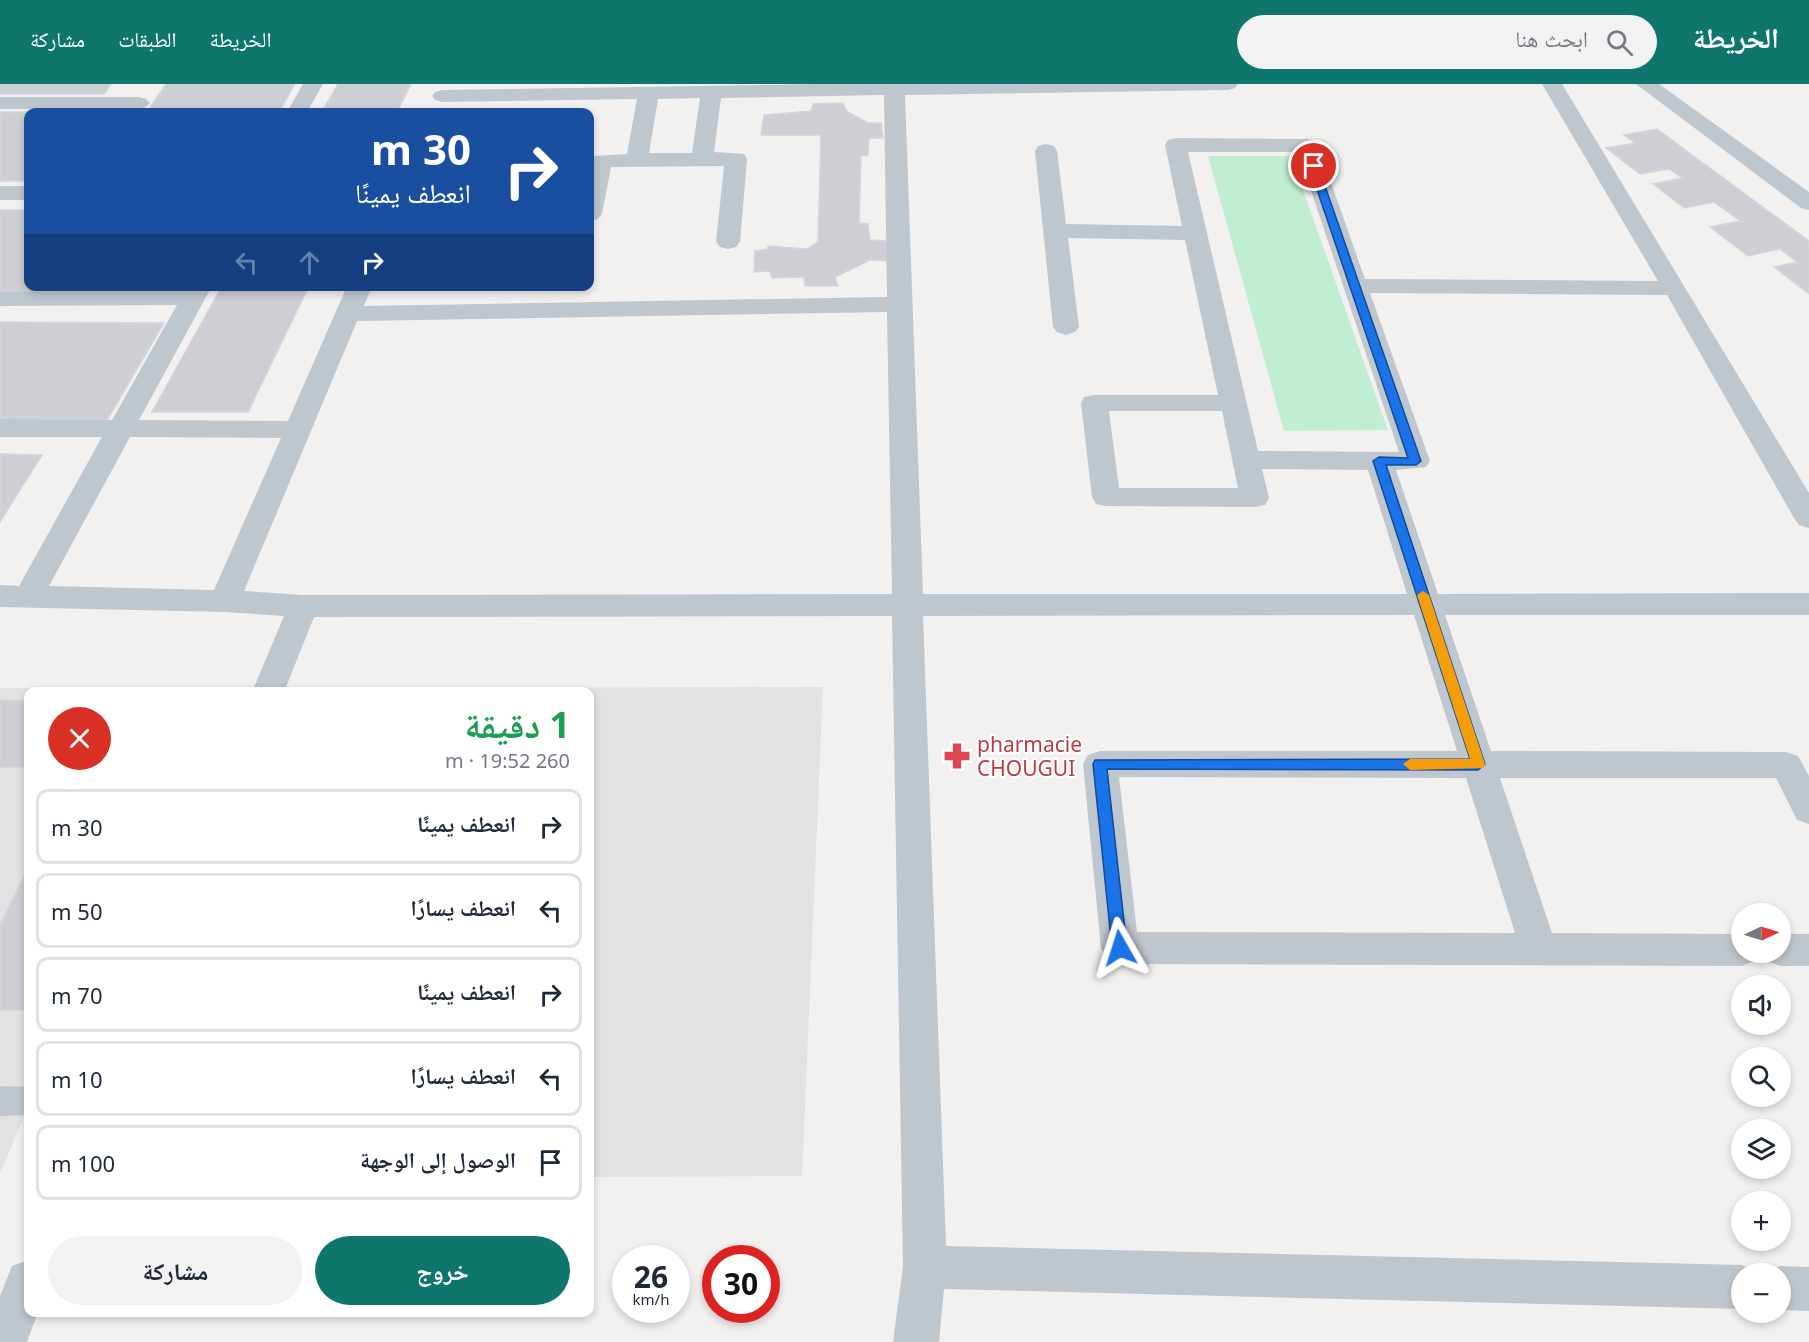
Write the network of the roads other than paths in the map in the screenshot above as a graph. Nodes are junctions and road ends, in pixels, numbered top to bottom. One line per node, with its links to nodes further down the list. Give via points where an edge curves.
1 (153, 84): 14 (street)
2 (313, 84): 15 (street)
3 (1228, 84): 6 (street)
4 (1552, 84): 27 (street)
5 (1646, 84): 22 (street)
6 (1082, 85): 7 (street)
7 (894, 87): 8 (street); 31 (street)
8 (761, 88): 10 (street)
9 (619, 89): 11 (street); 12 (street)
10 (711, 92): 11 (street); 17 (street)
11 (649, 93): 18 (street)
12 (441, 98)
13 (0, 104): 14 (street)
14 (136, 108)
15 (299, 108)
16 (1046, 151): 23 (street)
17 (702, 159): 18 (street); 25 (street, via 736,159)
18 (636, 160): 21 (street, via 601,161)
19 (0, 193): 20 (street)
20 (24, 193)
21 (594, 195)
22 (1809, 203)
23 (1054, 231): 24 (street); 33 (street)
24 (1195, 233): 26 (street, via 1176,145 1307,146); 34 (street)
25 (728, 242)
26 (1355, 286): 27 (street); 39 (street, via 1416,461)
27 (1675, 288): 41 (street)
28 (358, 291): 32 (street)
29 (197, 292): 30 (street); 35 (street)
30 (0, 298)
31 (900, 304): 32 (street); 48 (street)
32 (348, 314): 37 (street)
33 (1066, 327)
34 (1234, 403): 38 (street); 38 (street, via 1094,402 1106,497 1255,498)
35 (122, 427): 36 (street); 37 (street); 43 (street)
36 (0, 428)
37 (299, 430): 44 (street)
38 (1246, 460): 39 (street)
39 (1379, 461): 46 (street)
40 (1809, 464): 41 (street)
41 (1781, 470): 42 (street)
42 (1809, 518)
43 (14, 596): 44 (street)
44 (225, 601): 47 (street)
45 (1809, 604): 46 (street)
46 (1426, 605): 48 (street); 50 (street)
47 (303, 606): 48 (street); 49 (street)
48 (908, 606): 58 (street)
49 (270, 687)
50 (1478, 764): 51 (street, via 1786,765); 52 (street); 52 (street, via 1100,764 1120,948)
51 (1809, 810)
52 (1539, 949): 53 (street)
53 (1731, 950)
54 (1791, 950): 55 (street)
55 (1809, 950)
56 (0, 1101): 57 (lane)
57 (24, 1101)
58 (925, 1267): 59 (street); 64 (street)
59 (1731, 1287)
60 (1791, 1288): 61 (street)
61 (1809, 1289)
62 (24, 1292): 63 (street)
63 (4, 1342)
64 (916, 1342)

